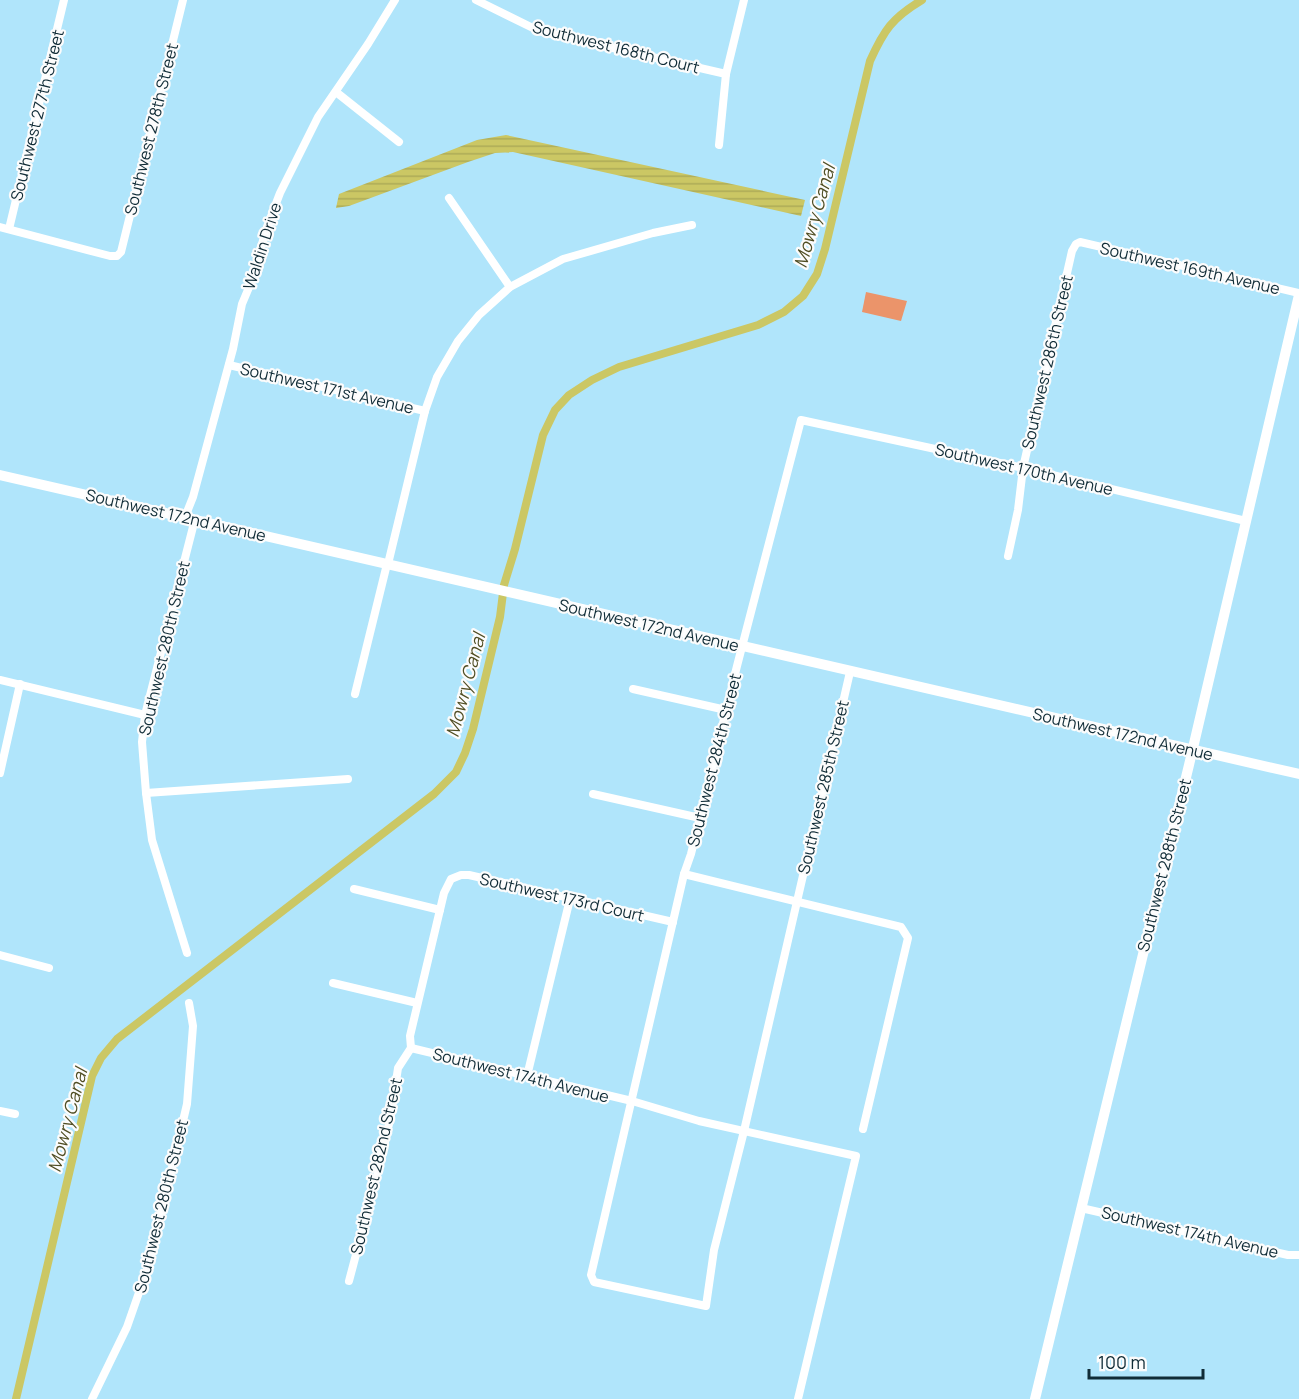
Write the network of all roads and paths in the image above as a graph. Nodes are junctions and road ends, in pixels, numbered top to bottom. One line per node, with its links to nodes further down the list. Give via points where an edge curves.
1 (64, 0): 13 (street, Southwest 277th Street)
2 (183, 0): 13 (street, Southwest 278th Street, via 121,252 110,256)
3 (395, 0): 7 (street, Waldin Drive)
4 (476, 0): 6 (street, Southwest 168th Court, via 539,31)
5 (744, 0): 6 (street)
6 (726, 74): 9 (street)
7 (336, 92): 8 (street); 17 (street, Waldin Drive, via 318,117 267,226 242,304)
8 (399, 142)
9 (719, 145)
10 (449, 198): 15 (street)
11 (692, 225): 15 (street, via 563,259)
12 (0, 227): 13 (street)
13 (9, 230)
14 (1080, 242): 16 (street, Southwest 169th Avenue); 20 (street, Southwest 286th Street, via 1072,250)
15 (510, 287): 18 (street, via 458,341 437,377)
16 (1299, 294): 23 (street, Southwest 288th Street)
17 (229, 365): 18 (street, Southwest 171st Avenue); 22 (street, Waldin Drive)
18 (425, 411): 25 (street)
19 (801, 420): 20 (street, Southwest 170th Avenue); 26 (street, Southwest 284th Street)
20 (1023, 468): 23 (street, Southwest 170th Avenue); 24 (street, Southwest 286th Street)
21 (0, 475): 22 (street, Southwest 172nd Avenue)
22 (190, 518): 25 (street, Southwest 172nd Avenue); 33 (street, Southwest 280th Street)
23 (1246, 521): 34 (street, Southwest 288th Street)
24 (1008, 556)
25 (388, 564): 26 (street, Southwest 172nd Avenue); 31 (street)
26 (742, 646): 27 (street, Southwest 172nd Avenue); 32 (street, Southwest 284th Street)
27 (850, 672): 34 (street, Southwest 172nd Avenue); 45 (street, Southwest 285th Street)
28 (0, 680): 29 (street)
29 (20, 684): 33 (street); 35 (street)
30 (633, 689): 32 (street)
31 (355, 694)
32 (726, 710): 40 (street, Southwest 284th Street)
33 (145, 714): 38 (street, Southwest 280th Street, via 142,742)
34 (1192, 750): 36 (street, Southwest 172nd Avenue); 61 (street, Southwest 288th Street)
35 (0, 773)
36 (1299, 774)
37 (348, 779): 38 (street)
38 (146, 793): 48 (street, Southwest 280th Street, via 152,840)
39 (592, 794): 40 (street)
40 (700, 818): 41 (street, Southwest 284th Street)
41 (684, 874): 45 (street); 47 (street, Southwest 284th Street)
42 (451, 879): 44 (street, Southwest 173rd Court, via 469,875); 46 (street, Southwest 282nd Street)
43 (354, 890): 46 (street)
44 (570, 899): 47 (street, Southwest 173rd Court); 55 (street)
45 (796, 903): 59 (street, via 901,927 908,938); 60 (street, Southwest 285th Street)
46 (440, 910): 53 (street, Southwest 282nd Street)
47 (673, 922): 56 (street, Southwest 284th Street)
48 (187, 953)
49 (0, 955): 50 (street)
50 (49, 968)
51 (333, 983): 53 (street)
52 (189, 1003): 64 (street, Southwest 280th Street, via 193,1026 187,1104 150,1261 127,1327)
53 (417, 1003): 54 (street, Southwest 282nd Street)
54 (411, 1048): 55 (street, Southwest 174th Avenue); 63 (street, Southwest 282nd Street, via 399,1068 380,1164)
55 (527, 1076): 56 (street, Southwest 174th Avenue)
56 (632, 1101): 60 (street, Southwest 174th Avenue); 60 (street, Southwest 284th Street, via 591,1275 594,1282 706,1306 714,1250)
57 (0, 1111): 58 (street)
58 (15, 1114)
59 (863, 1129)
60 (744, 1131): 65 (street, Southwest 174th Avenue, via 856,1156)
61 (1081, 1208): 62 (street, Southwest 174th Avenue); 66 (street, Southwest 288th Street)
62 (1299, 1255)
63 (349, 1281)
64 (92, 1399)
65 (798, 1399)
66 (1035, 1399)

